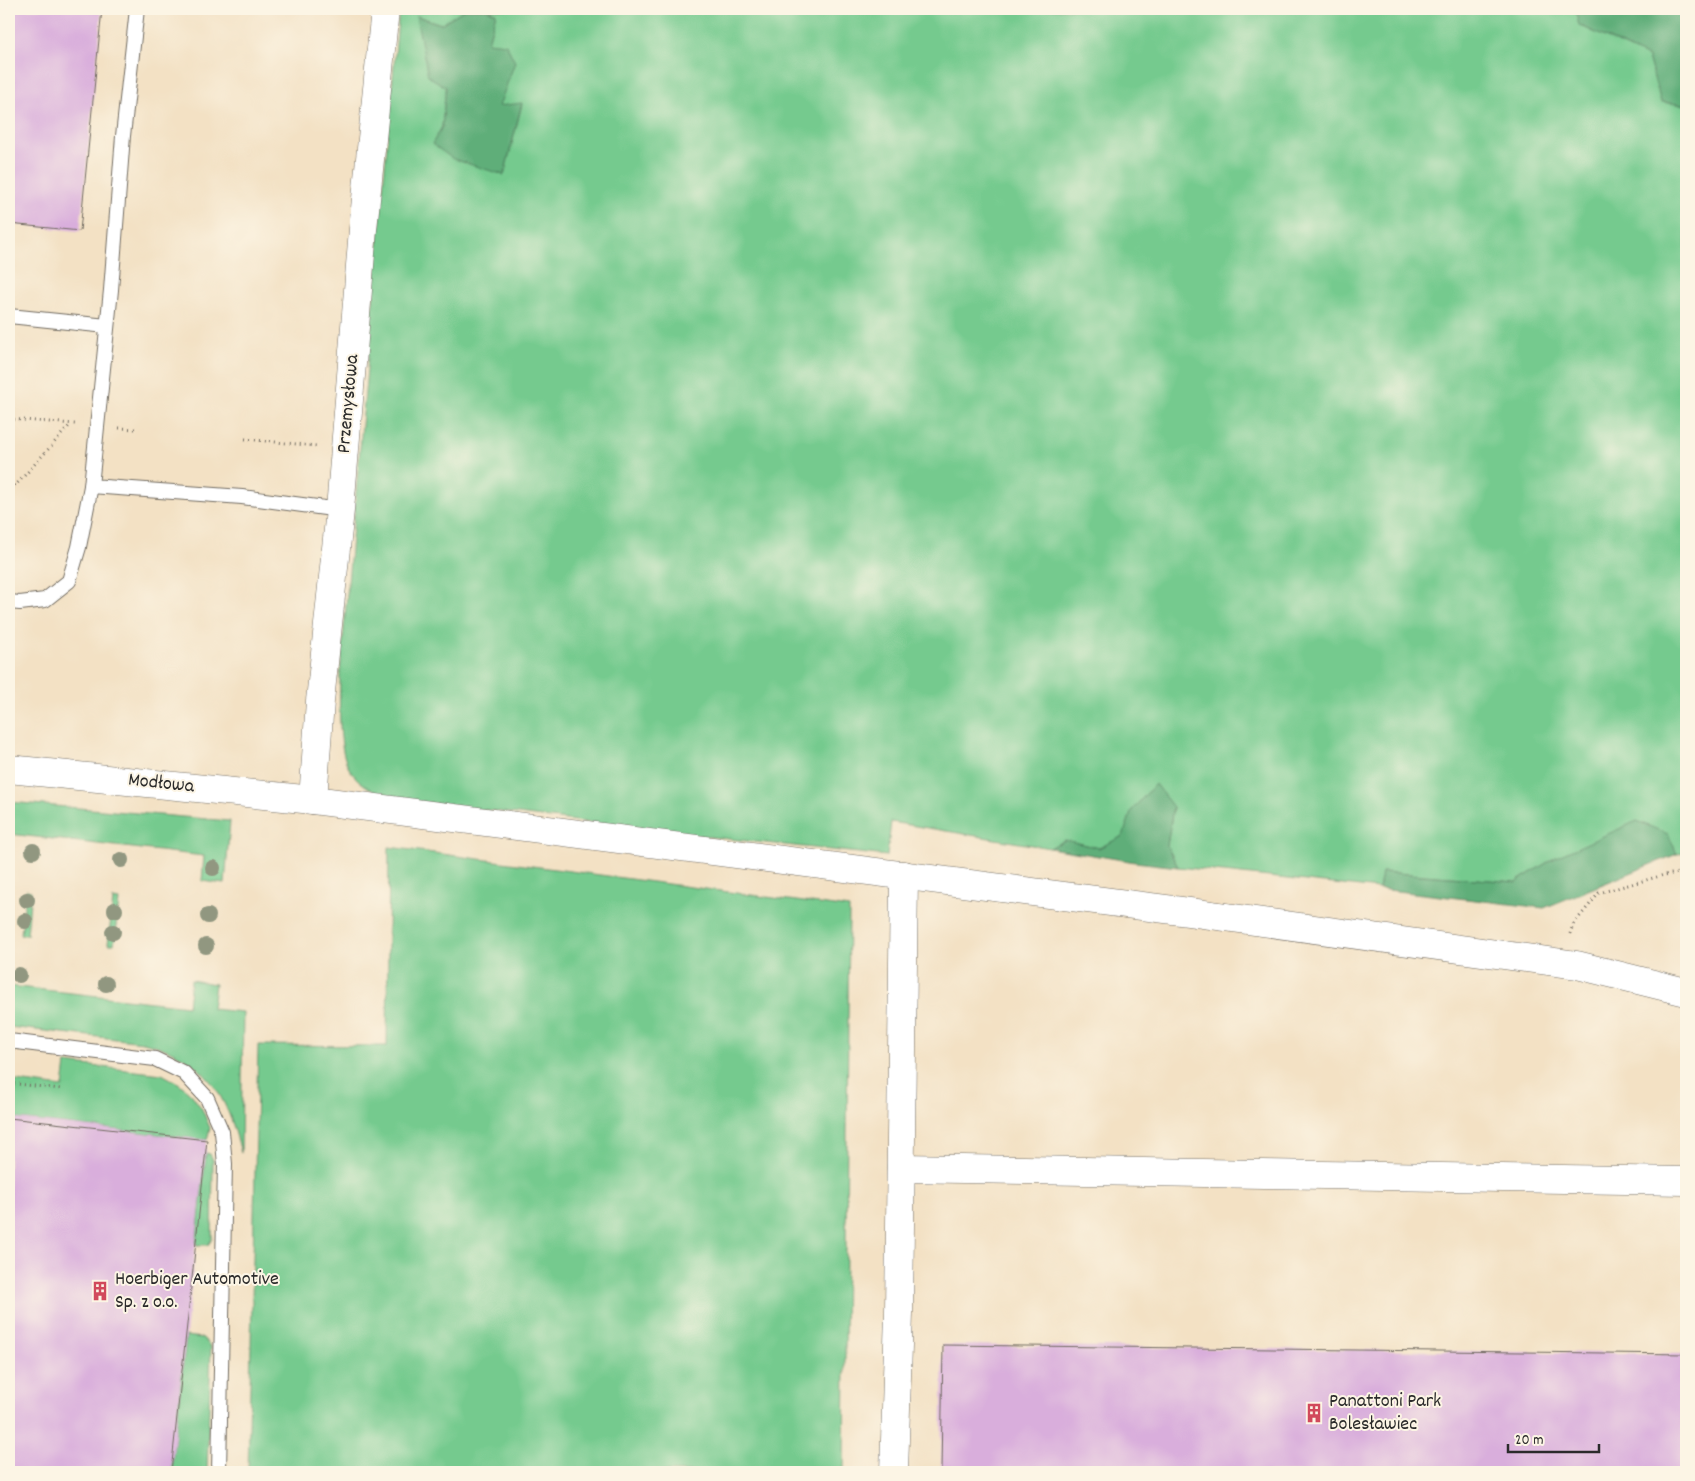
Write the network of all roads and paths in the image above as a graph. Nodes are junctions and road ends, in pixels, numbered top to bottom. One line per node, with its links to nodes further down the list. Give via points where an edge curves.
1 (137, 9): 4 (lane)
2 (385, 9): 12 (street, Przemysłowa)
3 (9, 316): 4 (lane)
4 (107, 326): 11 (lane)
5 (10, 419): 7 (path)
6 (72, 424): 10 (path, via 15,486)
7 (9, 430)
8 (245, 439): 9 (path)
9 (322, 446)
10 (9, 485)
11 (91, 486): 12 (lane, via 242,497); 13 (lane, via 69,581 45,600)
12 (340, 510): 15 (street, Przemysłowa)
13 (9, 602)
14 (9, 769): 15 (street, Modłowa)
15 (313, 800): 17 (street, Modłowa)
16 (1686, 872): 18 (path, via 1599,892 1573,925)
17 (904, 875): 18 (street, Modłowa); 23 (street)
18 (1560, 963): 19 (street, Modłowa)
19 (1686, 992)
20 (9, 1041): 25 (lane, via 155,1059 184,1073 207,1098 222,1132 225,1164)
21 (9, 1083): 22 (path)
22 (61, 1089)
23 (901, 1168): 24 (street); 26 (street)
24 (1686, 1181)
25 (219, 1472)
26 (894, 1472)

